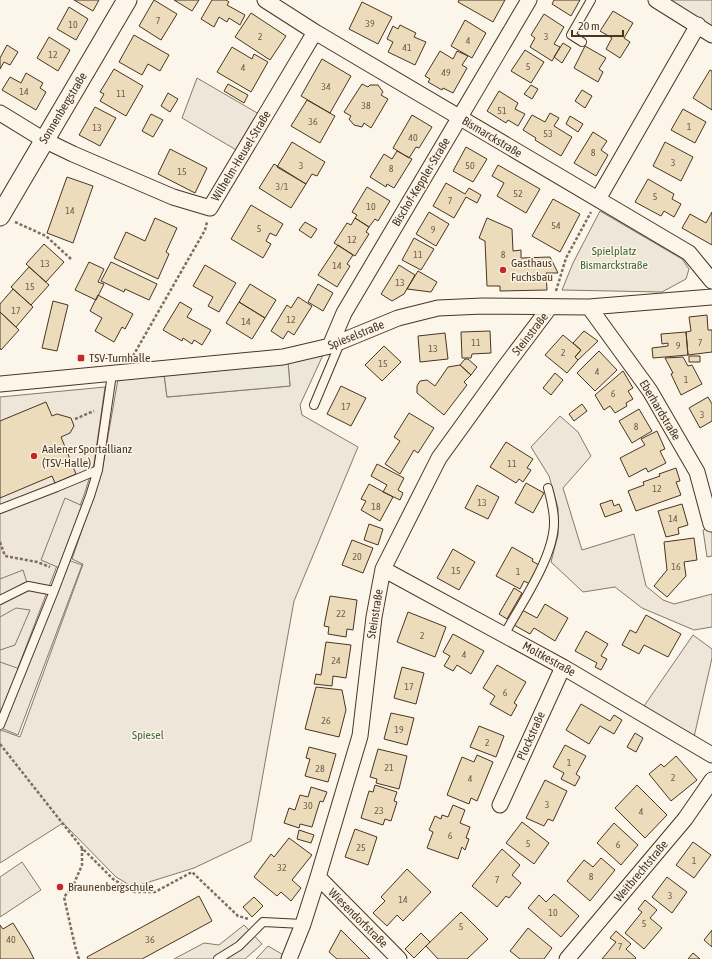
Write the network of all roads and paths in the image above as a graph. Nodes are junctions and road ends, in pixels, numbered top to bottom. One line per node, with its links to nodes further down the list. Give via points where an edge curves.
1 (127, 0): 12 (street, Sonnenbergstraße)
2 (265, 0): 7 (street, Bismarckstraße)
3 (529, 0): 11 (street, Bischof-Keppler-Straße)
4 (591, 0): 9 (lane, via 571,35)
5 (656, 0): 6 (street)
6 (698, 25): 8 (street); 13 (street)
7 (315, 32): 11 (street, Bismarckstraße); 14 (street, Wilhelm-Heusel-Straße)
8 (712, 35)
9 (582, 42)
10 (0, 113): 12 (street, Wilhelm-Heusel-Straße)
11 (460, 118): 13 (street, Bismarckstraße); 22 (street, Bischof-Keppler-Straße, via 344,313)
12 (44, 140): 14 (street, Wilhelm-Heusel-Straße, via 174,197); 16 (street, Sonnenbergstraße)
13 (598, 200): 18 (street, Bismarckstraße, via 689,253)
14 (210, 208): 23 (path, via 205,230)
15 (590, 214): 21 (path, via 566,258)
16 (0, 215): 17 (path, via 46,236)
17 (71, 259)
18 (712, 281)
19 (712, 297): 20 (street, Spieselstraße)
20 (589, 307): 21 (street, Spieselstraße); 29 (street, Eberhardstraße, via 650,391)
21 (550, 308): 22 (street, Spieselstraße, via 438,308 398,318); 35 (street, Steinstraße, via 438,458)
22 (335, 344): 23 (street, Spieselstraße, via 283,358); 26 (lane)
23 (118, 374): 24 (street, Spieselstraße); 25 (lane)
24 (0, 384)
25 (107, 405): 27 (path); 28 (lane)
26 (314, 405)
27 (75, 419)
28 (98, 470): 32 (lane); 36 (lane)
29 (697, 472): 30 (street); 33 (street, Eberhardstraße)
30 (712, 482)
31 (548, 488): 39 (lane, via 554,523 546,560)
32 (0, 509)
33 (711, 524)
34 (0, 542): 36 (path, via 5,556 37,562)
35 (383, 569): 39 (street, Moltkestraße); 47 (street, Steinstraße, via 374,617 360,736)
36 (62, 571): 37 (lane)
37 (54, 591): 38 (lane, via 28,586); 41 (lane)
38 (0, 600)
39 (504, 635): 40 (street, Moltkestraße)
40 (563, 667): 43 (street, Moltkestraße); 45 (street, Plockstraße)
41 (0, 725)
42 (0, 744): 46 (path)
43 (712, 755)
44 (712, 780): 54 (street, Weitbrechtstraße, via 685,819)
45 (500, 805)
46 (82, 848): 48 (path, via 113,878 134,892 155,892 192,872 238,916); 50 (path, via 82,865 73,886 64,897)
47 (318, 877): 49 (street, Steinstraße); 53 (street, Wiesendorfstraße)
48 (263, 922): 49 (lane); 51 (lane, via 239,946)
49 (303, 924): 52 (street, Steinstraße)
50 (79, 959)
51 (218, 959)
52 (289, 959)
53 (399, 959)
54 (567, 959)

